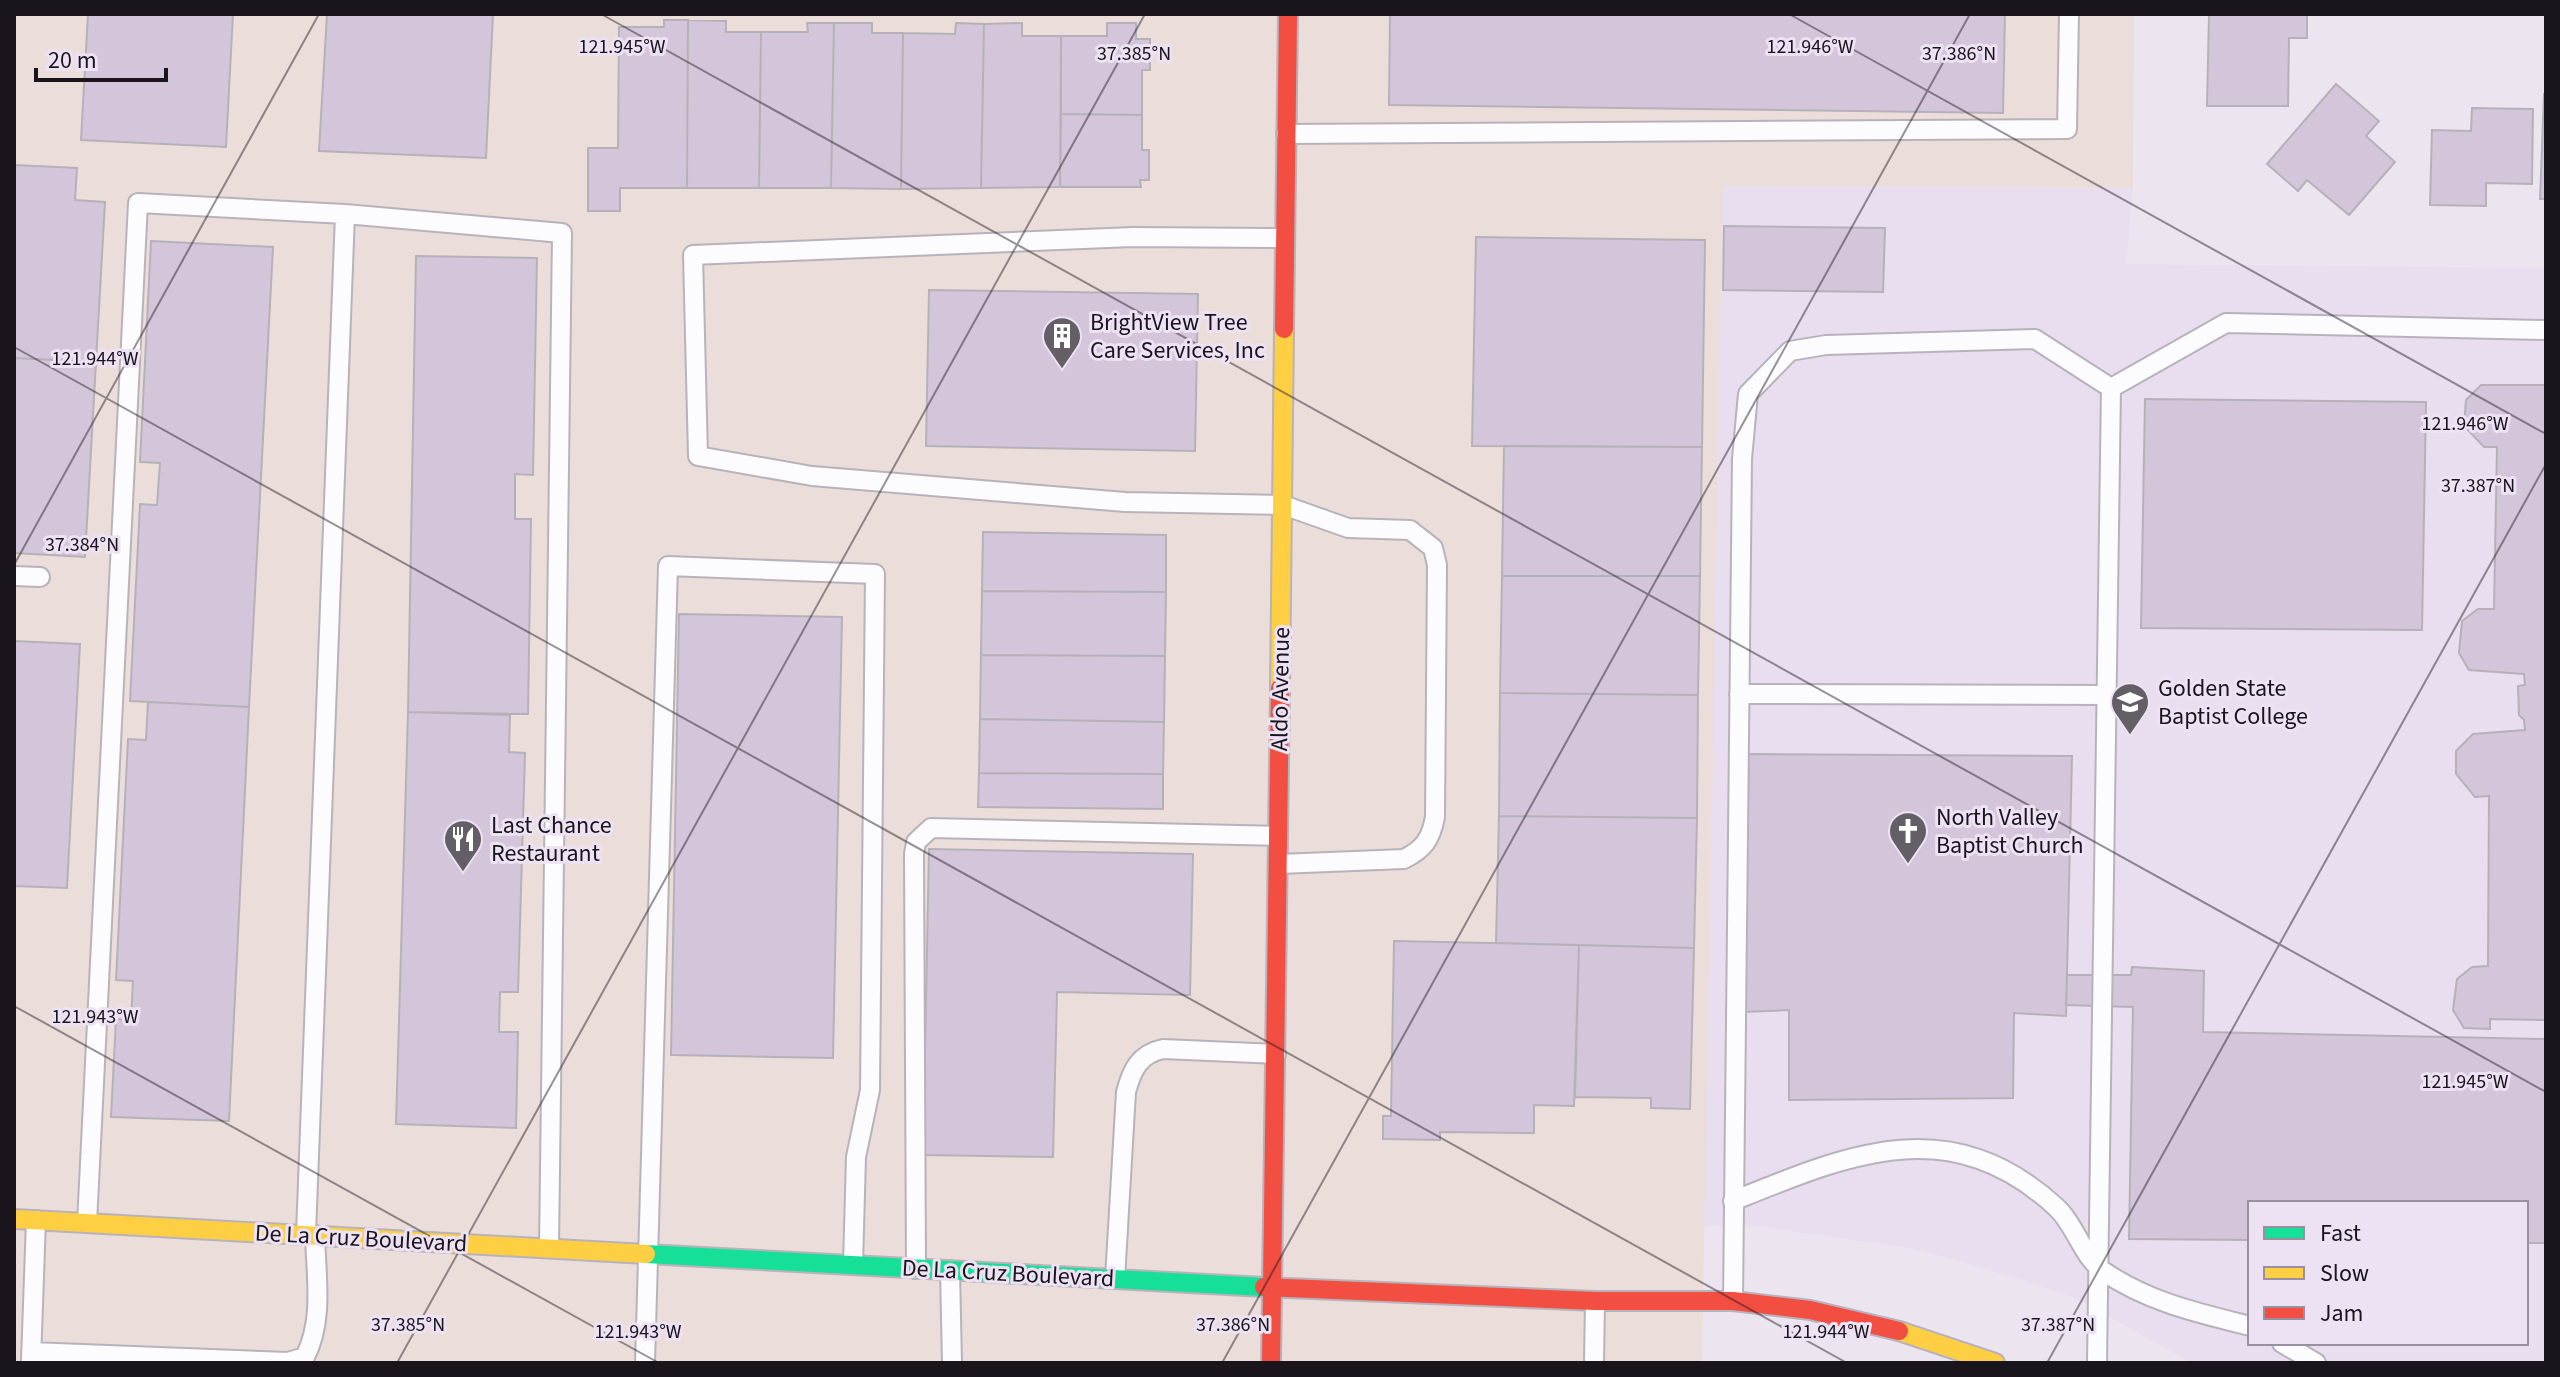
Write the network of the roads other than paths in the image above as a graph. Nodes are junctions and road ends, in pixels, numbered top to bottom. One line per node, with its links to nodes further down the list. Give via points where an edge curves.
1 (1288, 14): 3 (main road, Aldo Avenue)
2 (2069, 14): 3 (lane, via 2067,129)
3 (1286, 134): 5 (main road, Aldo Avenue)
4 (345, 214): 19 (lane, via 138,203); 20 (lane); 21 (lane, via 562,233)
5 (1285, 238): 8 (main road, Aldo Avenue); 8 (lane, via 1133,237 693,255 698,456 812,476 1078,498)
6 (2546, 330): 7 (lane, via 2226,323)
7 (2111, 388): 11 (lane, via 2035,339 1826,345 1790,351 1748,394); 12 (lane)
8 (1283, 505): 13 (main road, Aldo Avenue); 14 (lane, via 1348,528 1410,530 1433,548 1435,786 1431,835 1421,850 1404,859)
9 (14, 576): 10 (lane)
10 (40, 577)
11 (1739, 694): 12 (lane); 16 (lane)
12 (2107, 695): 25 (lane)
13 (1278, 836): 14 (main road, Aldo Avenue); 24 (lane, via 931,828 916,842)
14 (1279, 864): 15 (main road, Aldo Avenue)
15 (1276, 1054): 27 (lane, via 1163,1049 1148,1052 1137,1063 1126,1092); 28 (main road, Aldo Avenue)
16 (1733, 1201): 25 (lane, via 1841,1160 1893,1148 1945,1151 2004,1168 2058,1209); 30 (lane)
17 (14, 1219): 18 (main road, De La Cruz Boulevard)
18 (36, 1220): 19 (main road, De La Cruz Boulevard); 33 (lane)
19 (87, 1223): 20 (main road, De La Cruz Boulevard)
20 (310, 1235): 21 (main road, De La Cruz Boulevard); 33 (lane, via 318,1314 305,1357 288,1362)
21 (549, 1248): 22 (main road, De La Cruz Boulevard)
22 (648, 1253): 23 (main road, De La Cruz Boulevard); 23 (lane, via 668,566 875,574 870,1090 856,1157); 34 (lane)
23 (853, 1265): 24 (main road, De La Cruz Boulevard)
24 (916, 1269): 26 (main road, De La Cruz Boulevard)
25 (2100, 1269): 31 (lane, via 2160,1303); 39 (lane)
26 (950, 1270): 27 (main road, De La Cruz Boulevard); 35 (lane)
27 (1115, 1279): 28 (main road, De La Cruz Boulevard)
28 (1274, 1288): 29 (main road, De La Cruz Boulevard); 36 (main road, Aldo Avenue)
29 (1595, 1301): 30 (main road, De La Cruz Boulevard); 37 (lane)
30 (1733, 1301): 38 (main road, De La Cruz Boulevard, via 1810,1310 1919,1336)
31 (2248, 1325)
32 (2285, 1345): 40 (lane)
33 (31, 1357)
34 (645, 1363)
35 (952, 1363)
36 (1271, 1363)
37 (1594, 1363)
38 (1995, 1363)
39 (2097, 1363)
40 (2316, 1363)

